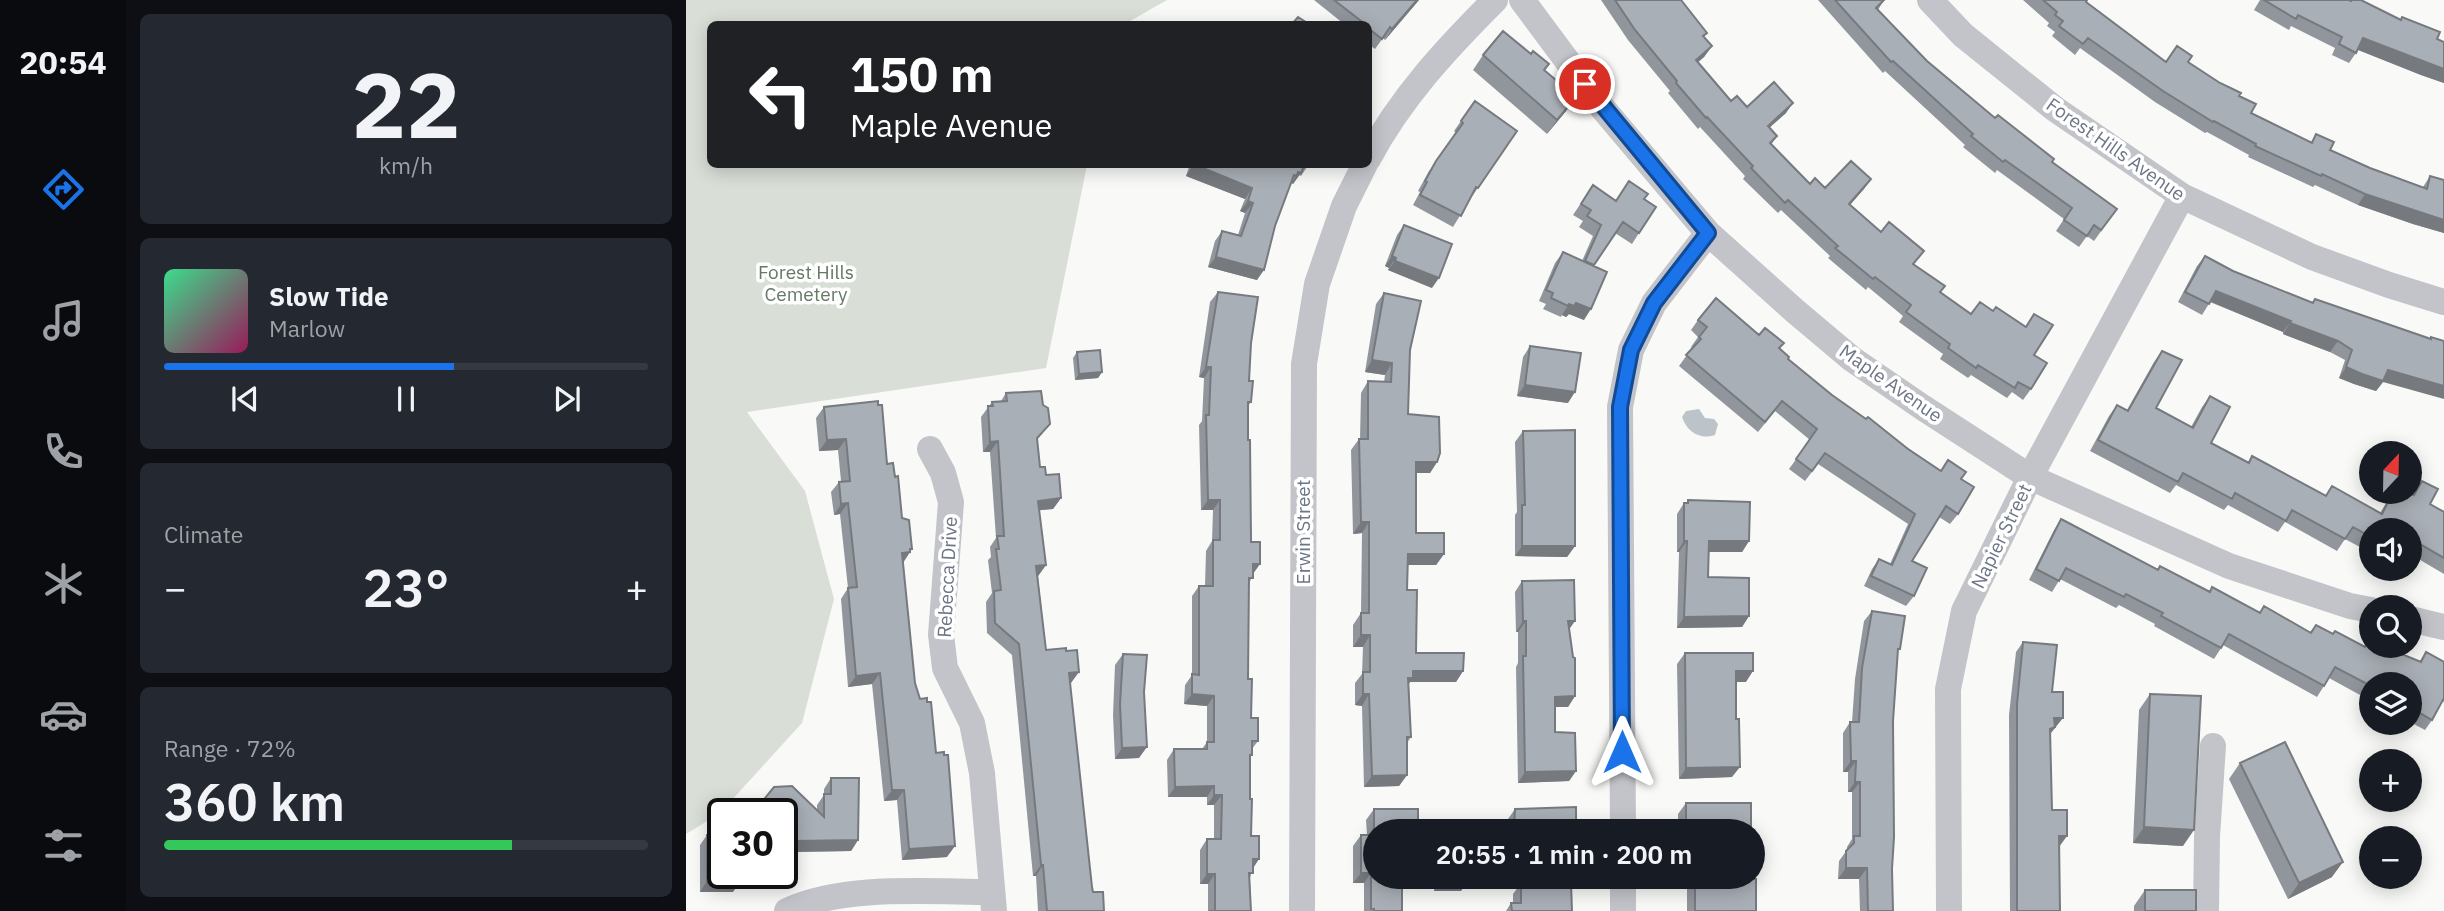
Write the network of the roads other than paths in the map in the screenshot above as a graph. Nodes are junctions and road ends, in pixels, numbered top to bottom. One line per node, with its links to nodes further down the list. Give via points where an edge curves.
1 (1495, 0): 4 (street, via 1439,56)
2 (1522, 0): 7 (street, Maple Avenue, via 1601,105)
3 (1930, 0): 6 (street, Forest Hills Avenue, via 1963,35 2055,109)
4 (1372, 152)
5 (1363, 168): 19 (street, Erwin Street, via 1344,206 1317,284 1304,364)
6 (2182, 196): 8 (street, Forest Hills Avenue, via 2312,257); 10 (street, Napier Street)
7 (1708, 233): 10 (street, Maple Avenue, via 1852,359); 15 (street, via 1654,303 1631,350 1620,407)
8 (2444, 302)
9 (930, 449): 17 (street, Rebecca Drive, via 951,502 942,635 945,668 972,723 982,773)
10 (2030, 477): 11 (street, Maple Avenue, via 2229,566); 21 (street, Napier Street, via 1964,611 1948,689)
11 (2359, 608)
12 (2422, 622): 13 (street)
13 (2444, 627)
14 (2213, 746): 22 (street)
15 (1623, 819)
16 (1623, 889): 20 (street)
17 (993, 901): 18 (street, via 869,893 806,902)
18 (788, 911)
19 (1302, 911)
20 (1623, 911)
21 (1948, 911)
22 (2206, 911)

